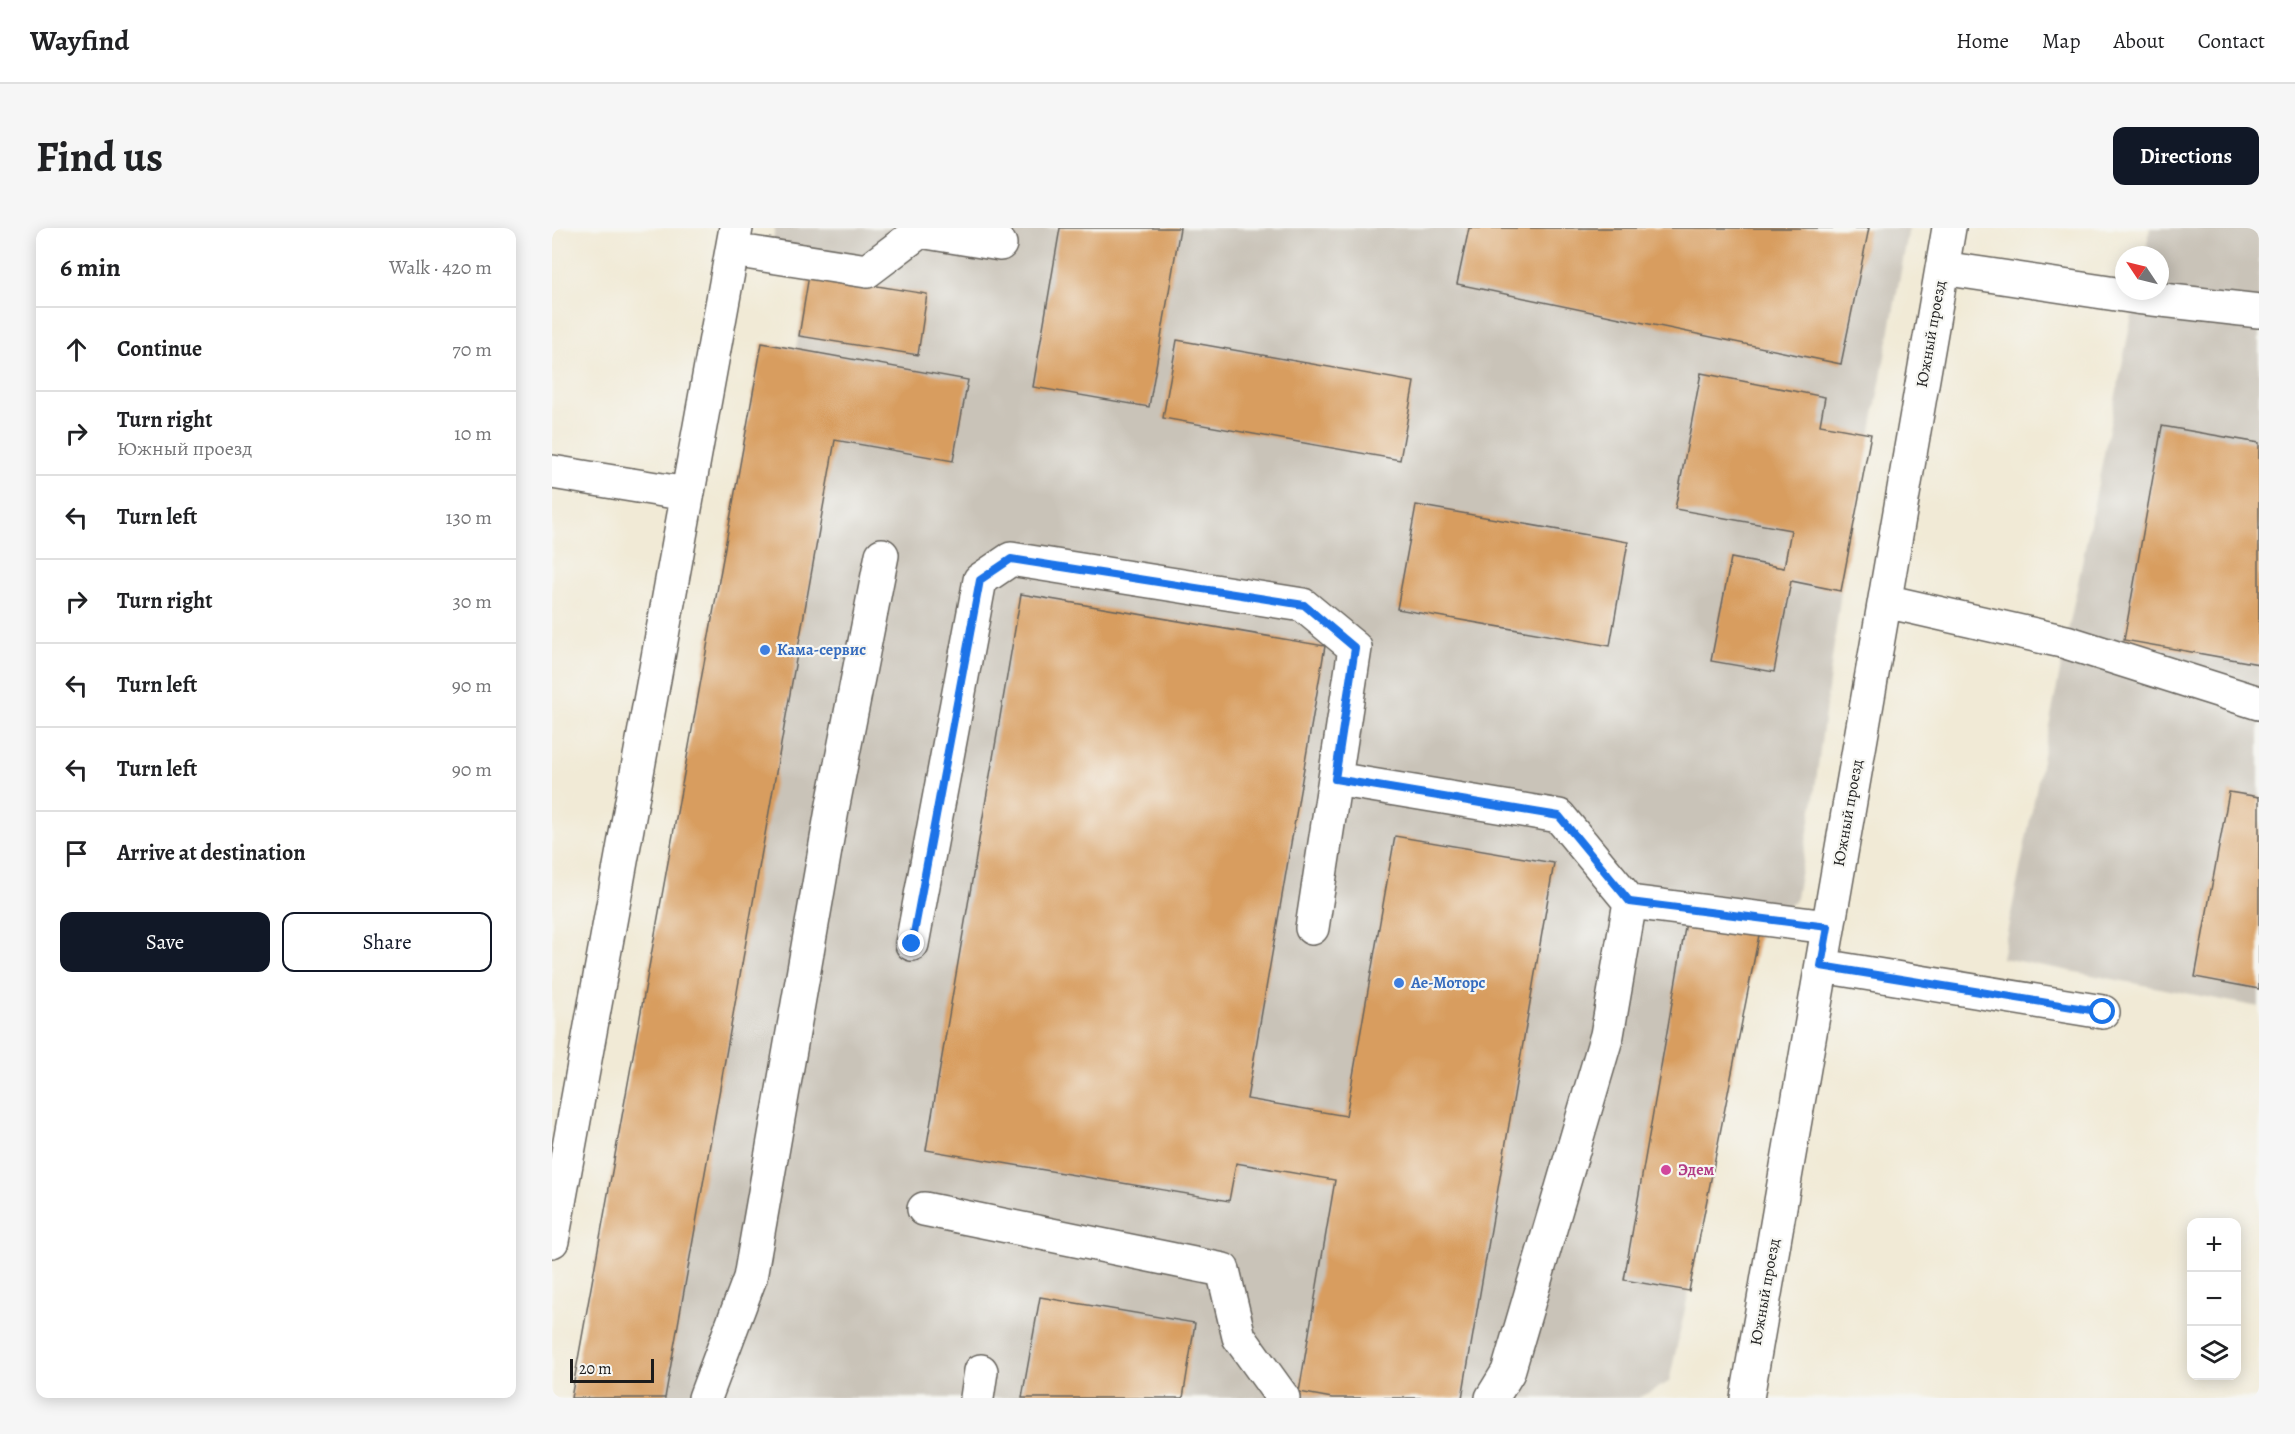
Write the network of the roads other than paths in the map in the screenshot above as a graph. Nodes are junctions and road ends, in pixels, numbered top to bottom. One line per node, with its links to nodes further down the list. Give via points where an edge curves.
1 (1949, 228): 4 (street, Южный проезд)
2 (734, 239): 3 (street, via 867,271 920,231); 7 (street)
3 (1000, 244)
4 (1942, 268): 5 (street); 9 (street, Южный проезд)
5 (2259, 311)
6 (552, 472): 7 (street)
7 (687, 494): 19 (street)
8 (882, 555): 20 (street, via 832,810 750,1278)
9 (1885, 601): 10 (street, via 2066,642); 13 (street, Южный проезд)
10 (2259, 703)
11 (1335, 779): 12 (street, via 1559,816); 14 (street); 15 (street, via 1355,648 1304,605 1011,559 980,580)
12 (1630, 902): 13 (street); 22 (street, via 1607,1035 1508,1372)
13 (1828, 927): 16 (street, Южный проезд)
14 (1312, 928)
15 (912, 944)
16 (1821, 966): 17 (street); 23 (street, Южный проезд)
17 (2103, 1012)
18 (924, 1209): 21 (street, via 1223,1270 1239,1336)
19 (552, 1241)
20 (705, 1398)
21 (1283, 1398)
22 (1492, 1398)
23 (1747, 1398)

